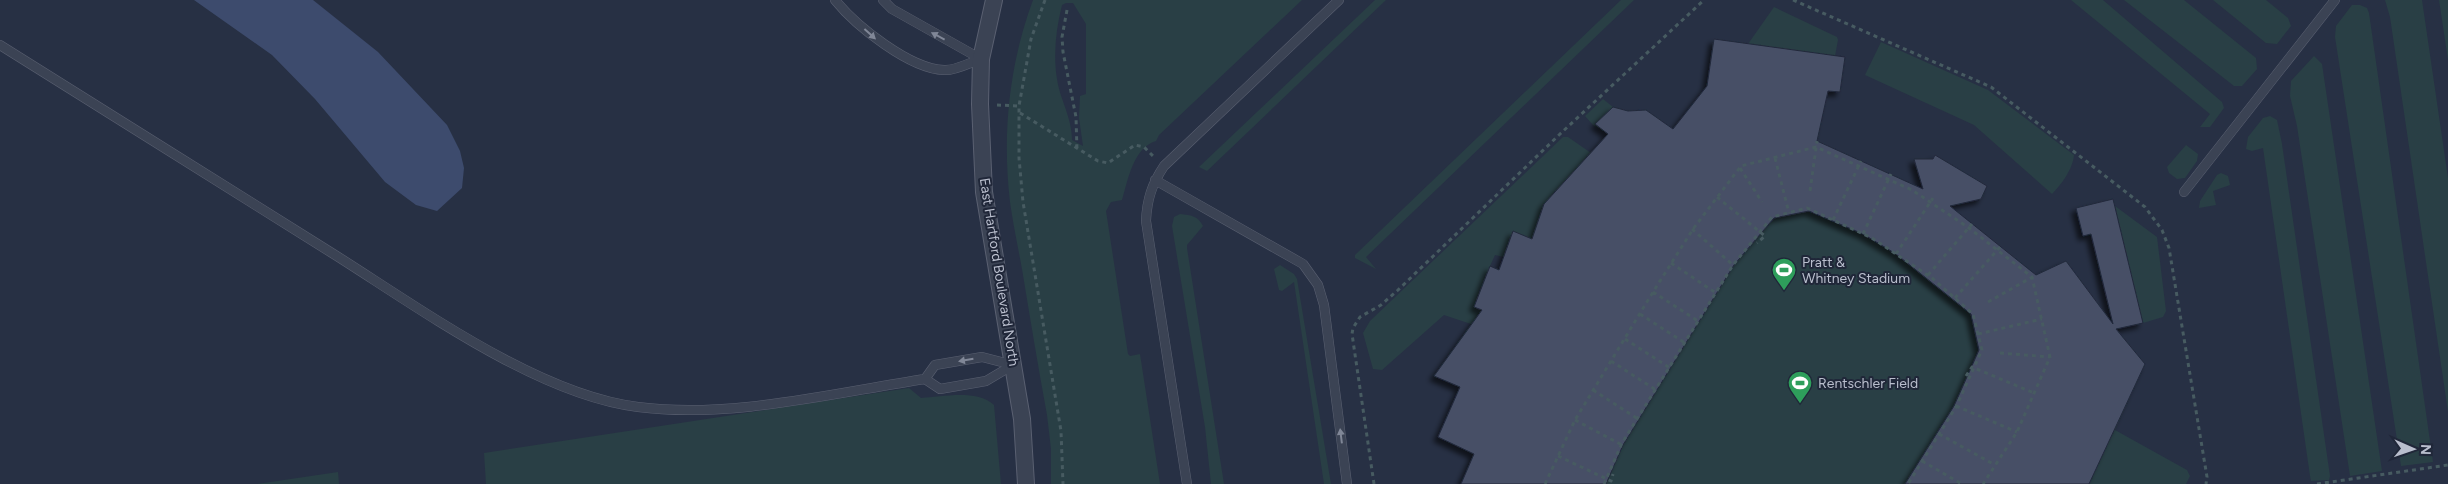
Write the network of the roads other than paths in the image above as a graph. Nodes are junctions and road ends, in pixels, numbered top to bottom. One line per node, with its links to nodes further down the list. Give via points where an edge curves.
1 (835, 0): 7 (lane, one-way to 7, via 875,38 908,60 945,70)
2 (883, 0): 7 (lane, one-way to 2, via 892,9)
3 (994, 0): 7 (street, East Hartford Boulevard North)
4 (1339, 0): 8 (lane, via 1164,166)
5 (2335, 0): 9 (lane)
6 (0, 45): 11 (lane, via 417,307 503,358 578,392 638,407 728,410)
7 (981, 59): 10 (street, East Hartford Boulevard North, via 984,192)
8 (1155, 180): 13 (lane, via 1147,200 1146,221); 14 (lane, one-way to 8, via 1324,305 1318,285 1303,264)
9 (2184, 192)
10 (1013, 365): 11 (lane, via 986,381 940,389); 11 (lane, one-way to 11, via 982,357 935,365); 12 (street, East Hartford Boulevard North, via 1022,419)
11 (925, 379)
12 (1026, 484)
13 (1187, 484)
14 (1347, 484)

